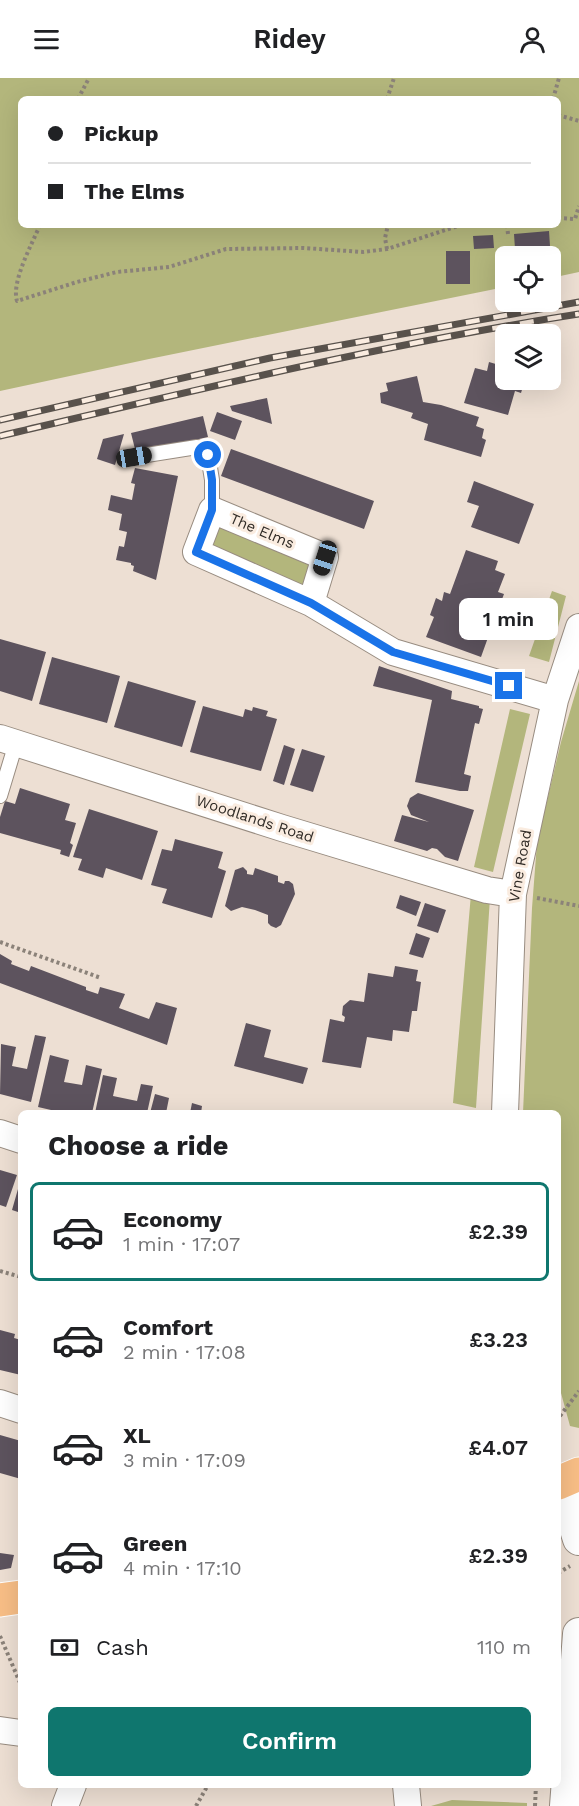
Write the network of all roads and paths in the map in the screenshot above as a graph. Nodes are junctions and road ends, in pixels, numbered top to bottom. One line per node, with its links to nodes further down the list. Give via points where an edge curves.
1 (88, 78): 4 (path)
2 (394, 78): 5 (path)
3 (559, 78): 6 (path)
4 (79, 96)
5 (388, 96)
6 (554, 96)
7 (561, 116): 8 (path)
8 (579, 121)
9 (579, 206): 10 (path, via 575,219)
10 (561, 218)
11 (39, 228): 17 (path)
12 (387, 228): 16 (path)
13 (452, 228): 16 (path)
14 (507, 228): 15 (path)
15 (508, 234)
16 (387, 249): 17 (path, via 226,249 169,267 117,272 17,301)
17 (15, 294): 18 (path)
18 (7, 296)
19 (134, 457): 20 (lane, via 196,447 208,455)
20 (212, 510): 21 (street, The Elms, via 196,552); 21 (street, The Elms, via 331,555)
21 (311, 603): 23 (street, The Elms, via 393,652)
22 (579, 627): 23 (street, Vine Road)
23 (555, 700): 26 (street, Vine Road)
24 (8, 740): 25 (lane); 26 (street, Woodlands Road, via 282,828 487,890)
25 (0, 796)
26 (513, 894): 27 (path); 30 (street, Vine Road)
27 (579, 906)
28 (0, 942): 29 (path)
29 (101, 978)
30 (505, 1110)
31 (0, 1133): 32 (street)
32 (18, 1139)
33 (0, 1271): 34 (path)
34 (18, 1276)
35 (579, 1391): 38 (path)
36 (0, 1403): 37 (street)
37 (18, 1409)
38 (561, 1415)
39 (564, 1478): 40 (street)
40 (579, 1539)
41 (18, 1597): 42 (highway)
42 (0, 1600)
43 (579, 1634): 52 (street)
44 (0, 1640): 45 (path)
45 (18, 1679)
46 (0, 1730): 47 (street)
47 (18, 1733)
48 (72, 1788): 54 (street)
49 (206, 1788): 55 (path)
50 (406, 1788): 56 (street)
51 (536, 1788): 53 (path)
52 (564, 1792)
53 (535, 1805)
54 (65, 1806)
55 (196, 1806)
56 (408, 1806)

